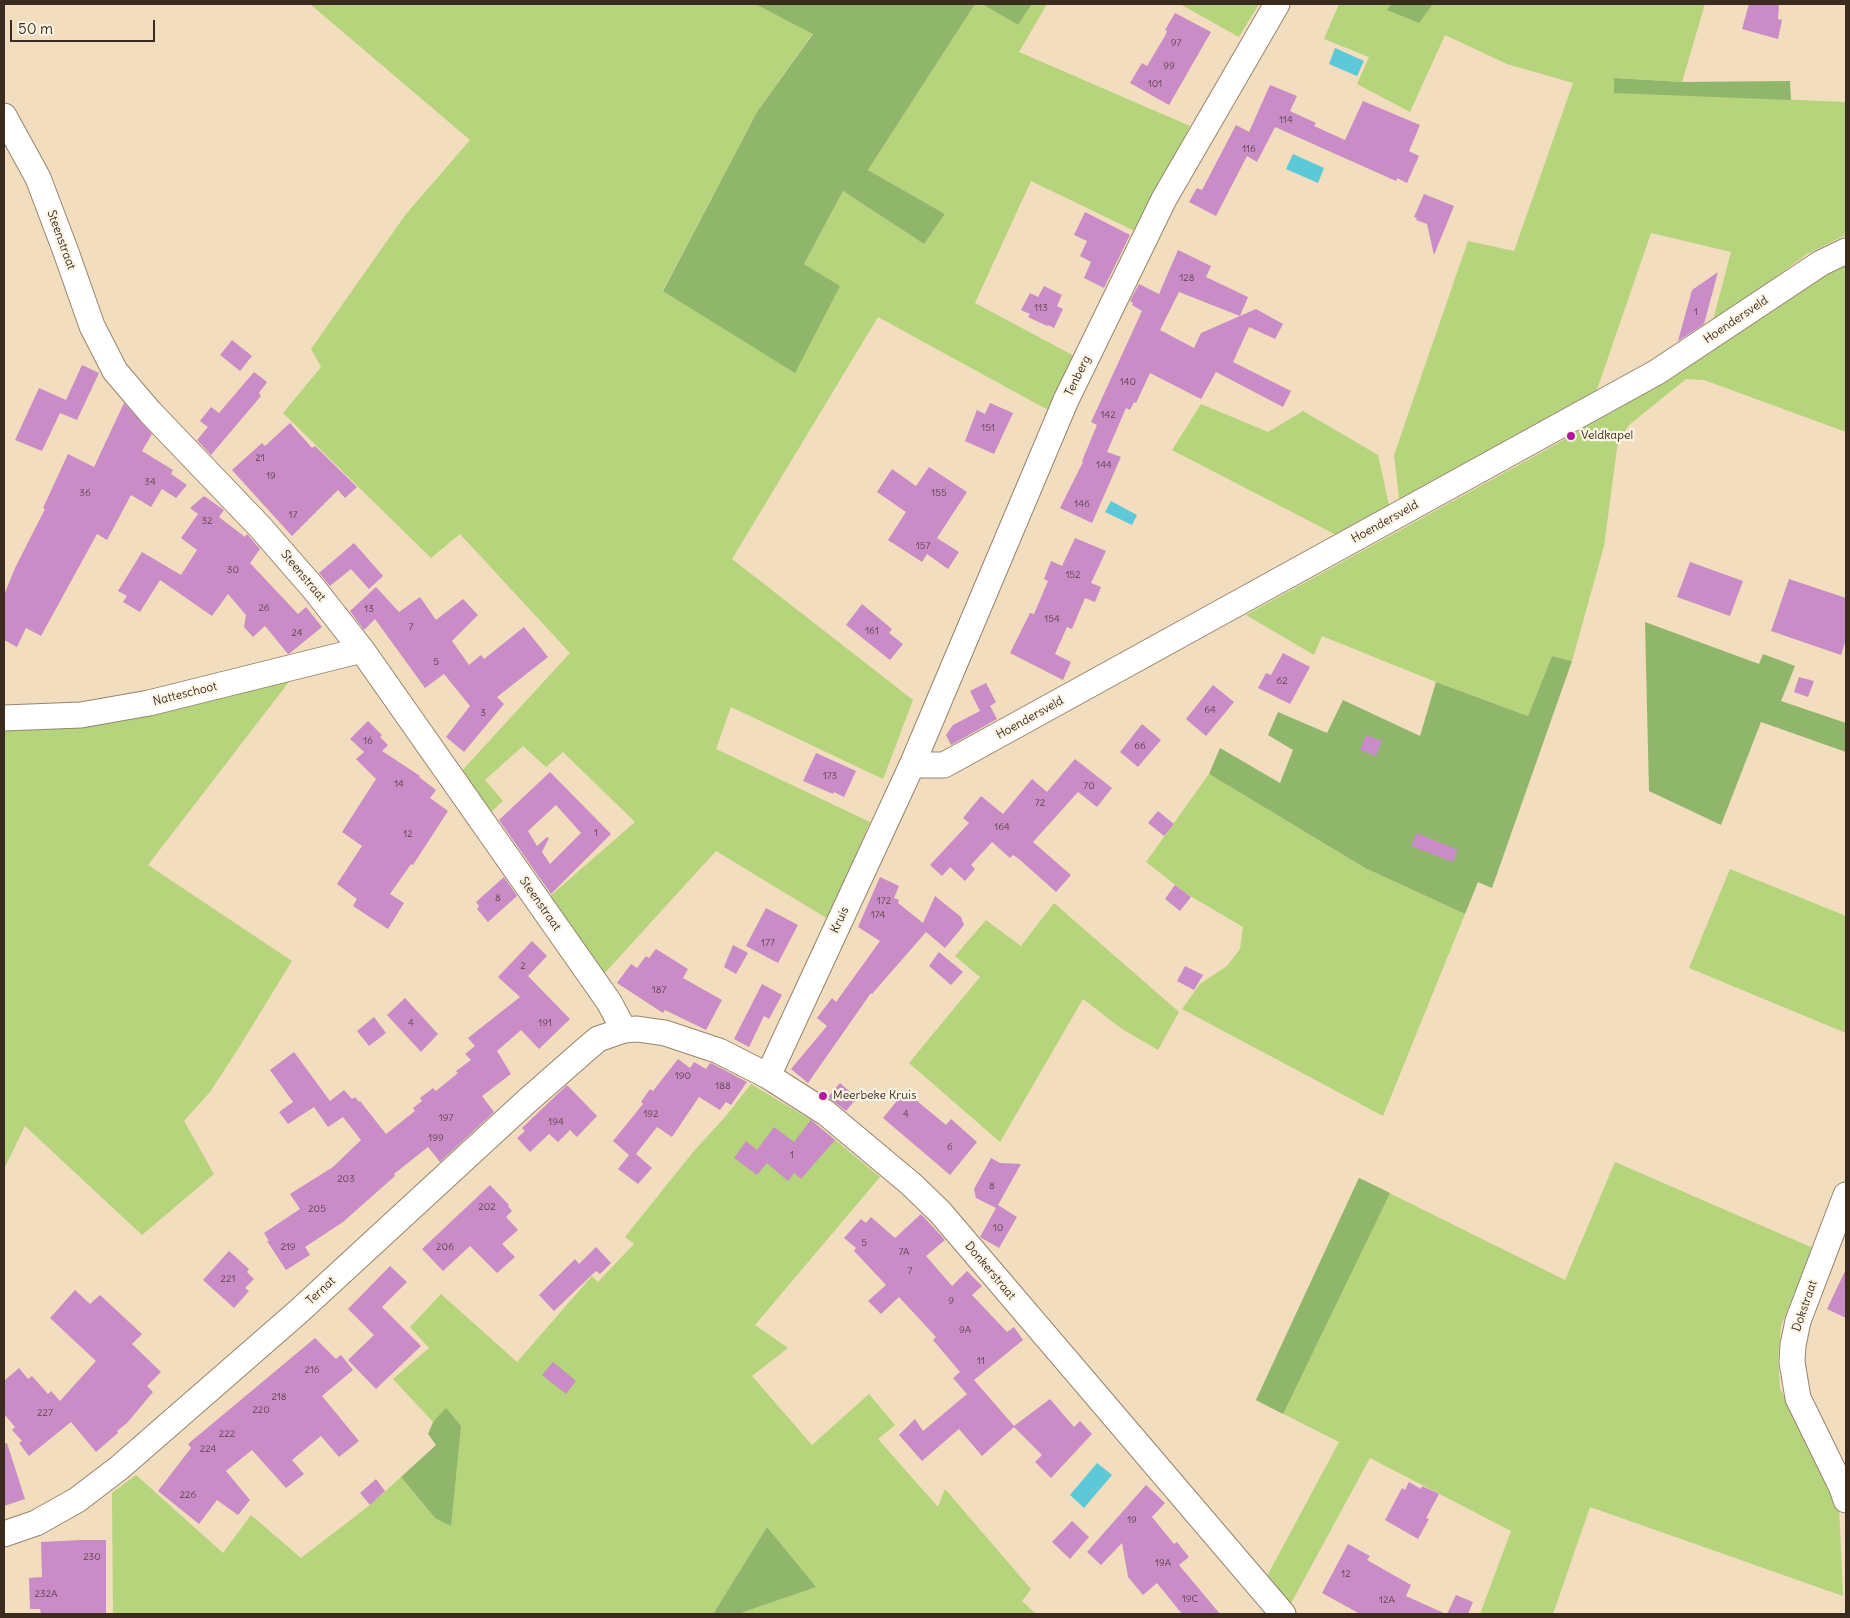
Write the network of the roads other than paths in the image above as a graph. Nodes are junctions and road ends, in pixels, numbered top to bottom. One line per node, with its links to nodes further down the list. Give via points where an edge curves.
1 (1277, 4): 6 (street, Tenberg, via 1164,199 1070,391)
2 (4, 116): 4 (street, Steenstraat, via 38,178 92,326 115,371 267,535)
3 (1846, 250): 6 (street, Hoendersveld, via 1821,263 1657,372 944,766)
4 (362, 650): 5 (street, Natteschoot, via 149,704 81,715); 7 (street, Steenstraat, via 603,994)
5 (4, 718)
6 (912, 765): 8 (street, Kruis)
7 (624, 1030): 8 (street, Donkerstraat, via 665,1033 719,1051); 11 (street, Ternat, via 598,1039 584,1051 298,1312 119,1468 77,1500 36,1523)
8 (768, 1076): 12 (street, Donkerstraat, via 826,1113 912,1184 940,1212)
9 (1846, 1196): 10 (street, Dokstraat, via 1798,1321 1792,1362 1798,1398)
10 (1846, 1500)
11 (4, 1534)
12 (1283, 1614)

